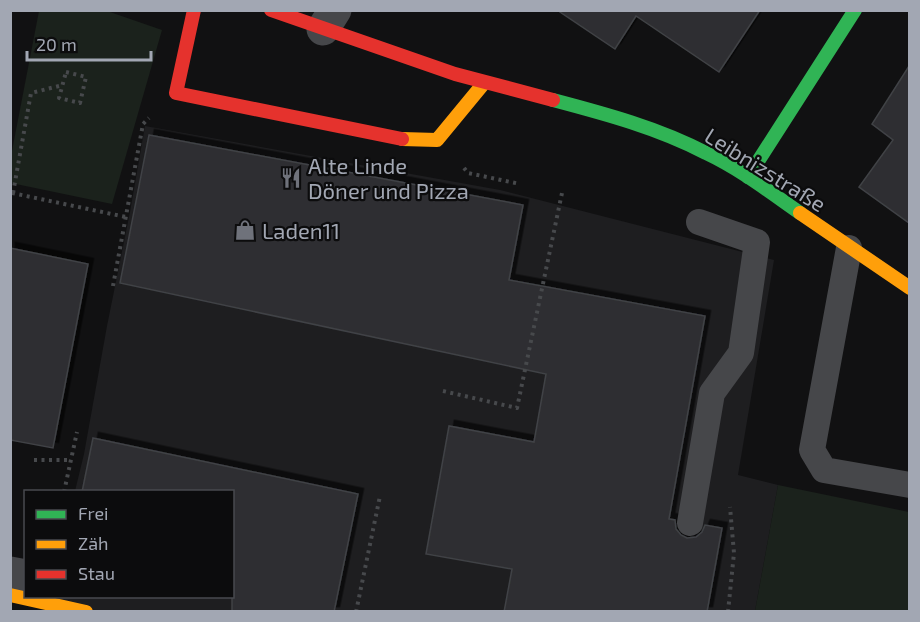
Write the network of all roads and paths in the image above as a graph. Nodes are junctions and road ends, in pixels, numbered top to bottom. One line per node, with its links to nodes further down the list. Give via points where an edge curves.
1 (194, 10): 7 (street)
2 (271, 10): 4 (street, Leibnizstraße)
3 (855, 10): 9 (street)
4 (329, 20): 5 (street, Leibnizstraße)
5 (484, 83): 8 (street); 9 (street, Leibnizstraße, via 623,119 707,153)
6 (63, 85): 6 (path, via 66,72 86,77 80,103 59,98); 11 (path, via 31,93)
7 (176, 93): 8 (street, via 409,140); 13 (path, via 143,124)
8 (437, 140): 10 (path, via 468,173)
9 (748, 177): 15 (street, Leibnizstraße)
10 (520, 184)
11 (12, 193): 13 (path)
12 (562, 193): 18 (path, via 517,408)
13 (126, 217): 16 (path)
14 (699, 222): 25 (lane, via 757,242 741,353 712,393)
15 (849, 248): 17 (street, Leibnizstraße); 22 (lane, via 812,450 824,470)
16 (113, 286)
17 (909, 288)
18 (443, 391)
19 (77, 432): 21 (path)
20 (34, 460): 21 (path)
21 (71, 460): 23 (path)
22 (909, 485)
23 (64, 490)
24 (380, 496): 28 (path)
25 (690, 523)
26 (40, 598): 27 (street)
27 (86, 612)
28 (356, 612)

